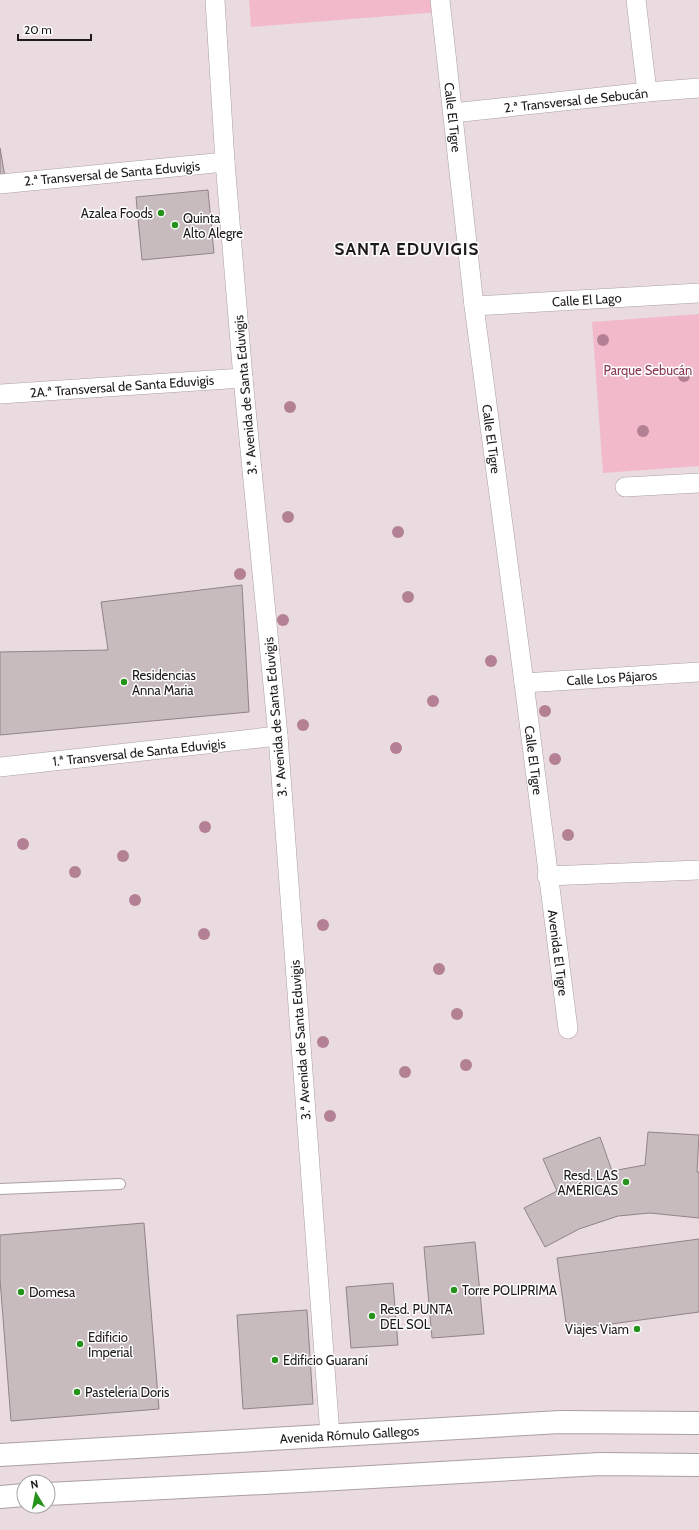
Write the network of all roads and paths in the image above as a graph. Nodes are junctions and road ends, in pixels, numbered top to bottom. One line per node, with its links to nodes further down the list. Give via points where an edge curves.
1 (215, 0): 7 (street, 3.ª Avenida de Santa Eduvigis)
2 (440, 0): 6 (street, Calle El Tigre)
3 (636, 0): 5 (street)
4 (699, 88): 5 (street, 2.ª Transversal de Sebucán)
5 (647, 92): 6 (street, 2.ª Transversal de Sebucán)
6 (453, 113): 10 (street, Calle El Tigre)
7 (225, 162): 8 (street, 2.ª Transversal de Santa Eduvigis); 11 (street, 3.ª Avenida de Santa Eduvigis)
8 (0, 184)
9 (699, 293): 10 (street, Calle El Lago)
10 (474, 306): 16 (street, Calle El Tigre)
11 (244, 378): 12 (street, 2A.ª Transversal de Santa Eduvigis); 17 (street, 3.ª Avenida de Santa Eduvigis)
12 (0, 394)
13 (699, 483): 14 (street)
14 (625, 487)
15 (699, 672): 16 (street, Calle Los Pájaros)
16 (524, 683): 20 (street, Calle El Tigre)
17 (278, 736): 18 (street, 1.ª Transversal de Santa Eduvigis); 25 (street, 3.ª Avenida de Santa Eduvigis)
18 (0, 767)
19 (699, 870): 20 (street)
20 (548, 876): 21 (street, Avenida El Tigre)
21 (568, 1030)
22 (120, 1184): 23 (lane)
23 (0, 1189)
24 (699, 1423): 25 (main road, Avenida Rómulo Gallegos, via 560,1422)
25 (330, 1435): 26 (main road, Avenida Rómulo Gallegos)
26 (0, 1455)
27 (699, 1465): 28 (main road, via 600,1464)
28 (56, 1494)
29 (16, 1496): 30 (main road)
30 (0, 1497)

